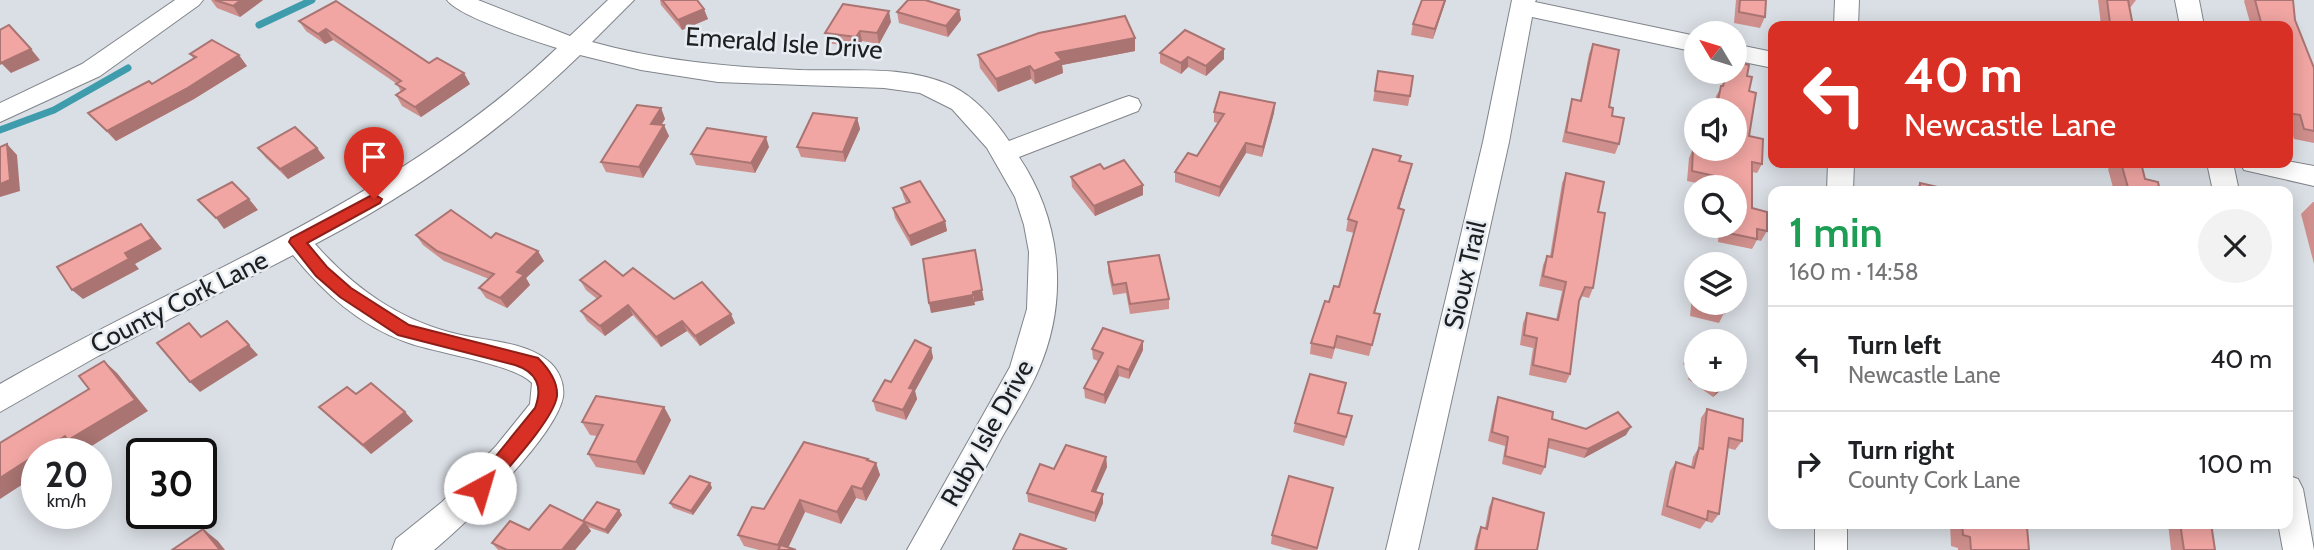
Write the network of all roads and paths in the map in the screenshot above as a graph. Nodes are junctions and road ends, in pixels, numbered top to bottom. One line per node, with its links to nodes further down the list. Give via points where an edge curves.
1 (191, 0): 14 (street, via 91,70)
2 (459, 0): 10 (street, Emerald Isle Drive, via 522,28)
3 (622, 0): 10 (street, County Cork Lane)
4 (1847, 0): 7 (street)
5 (2187, 0): 8 (street)
6 (1524, 4): 9 (street); 28 (street, Sioux Trail)
7 (1846, 21)
8 (2191, 21)
9 (1684, 41)
10 (576, 45): 15 (street, Emerald Isle Drive, via 705,72 919,83 970,109); 22 (street, County Cork Lane, via 538,82 431,162)
11 (1747, 55): 12 (street)
12 (1768, 59)
13 (1129, 105): 15 (street)
14 (0, 113)
15 (1004, 153): 27 (street, Ruby Isle Drive, via 1040,227 1046,272 1041,320 1016,387)
16 (1841, 168): 20 (street)
17 (2221, 168): 21 (street)
18 (2276, 168): 19 (street)
19 (2314, 176)
20 (1840, 186)
21 (2225, 186)
22 (297, 242): 23 (street, County Cork Lane, via 88,348); 26 (street, via 345,292 404,330 524,360 544,374 548,395 543,411 480,488)
23 (0, 399)
24 (2293, 520): 30 (street)
25 (1832, 529): 29 (street)
26 (408, 550)
27 (923, 550)
28 (1402, 550)
29 (1831, 550)
30 (2299, 550)

